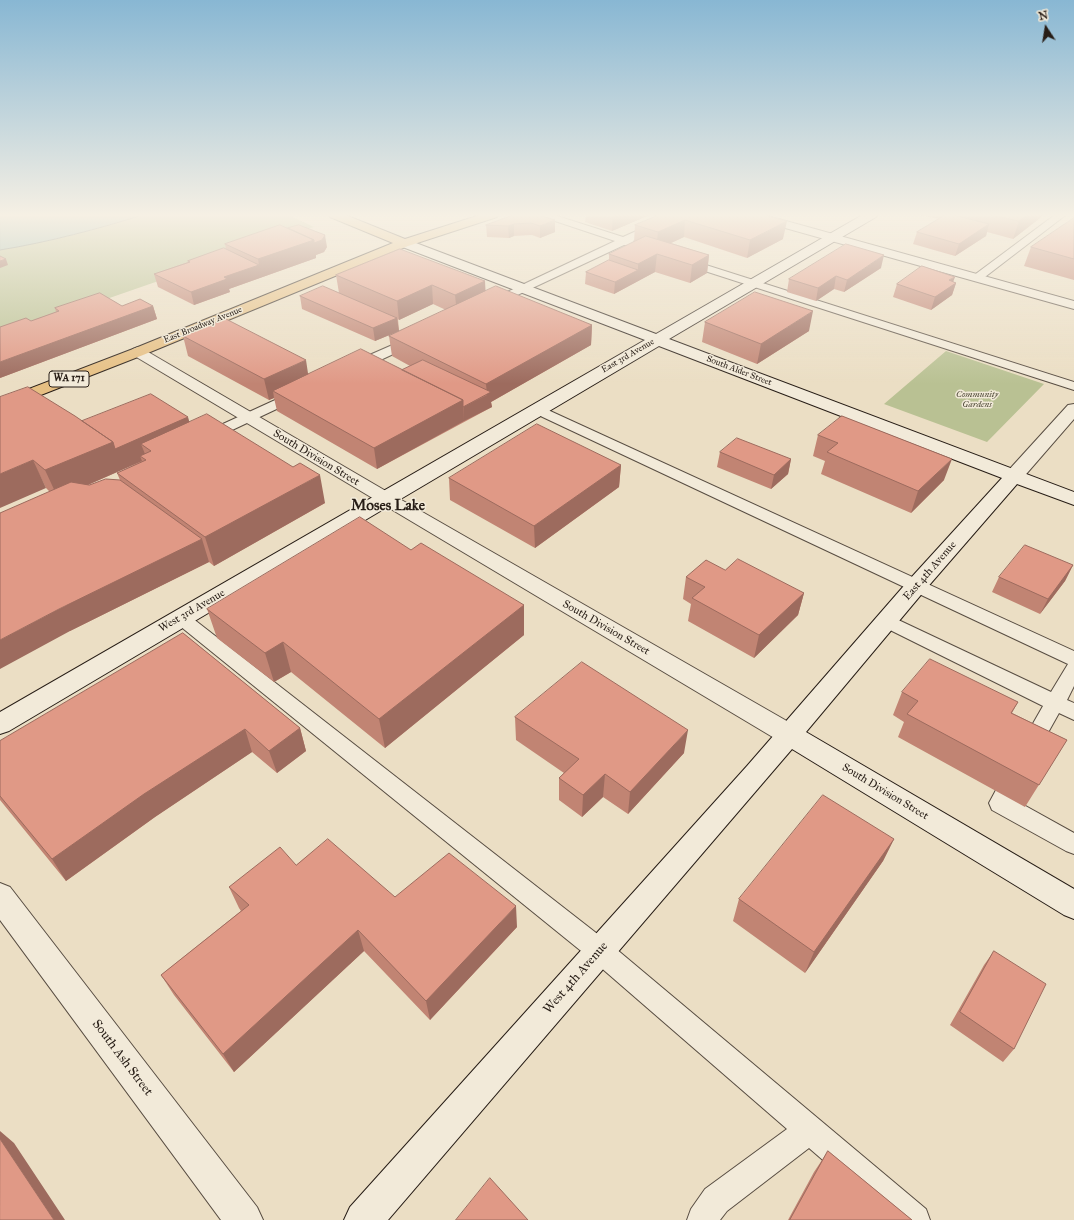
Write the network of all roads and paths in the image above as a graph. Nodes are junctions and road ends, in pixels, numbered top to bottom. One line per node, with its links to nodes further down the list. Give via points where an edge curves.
1 (336, 271): 15 (main road, East Broadway Avenue / WA 171)
2 (478, 271): 10 (main road, South Alder Street)
3 (560, 271): 10 (lane)
4 (715, 271): 9 (lane)
5 (773, 271): 9 (main road, East 3rd Avenue)
6 (953, 271): 8 (main road)
7 (986, 271): 8 (lane)
8 (977, 278): 11 (main road)
9 (752, 283): 14 (main road, East 3rd Avenue); 17 (lane)
10 (524, 288): 12 (lane); 14 (main road, South Alder Street)
11 (1074, 305)
12 (477, 310)
13 (427, 333): 16 (lane)
14 (656, 339): 20 (main road, East 3rd Avenue); 24 (main road, South Alder Street)
15 (138, 352): 19 (main road, WA 171); 22 (main road, South Division Street)
16 (341, 373)
17 (1074, 386)
18 (306, 390): 22 (lane)
19 (0, 406)
20 (537, 409): 25 (main road, East 3rd Avenue); 27 (lane)
21 (1074, 409): 24 (main road, East 4th Avenue)
22 (247, 417): 23 (lane); 25 (main road, South Division Street)
23 (191, 444)
24 (1014, 476): 26 (main road, South Alder Street); 27 (main road, East 4th Avenue)
25 (384, 498): 28 (main road, West 3rd Avenue); 35 (main road, South Division Street)
26 (1074, 499)
27 (917, 585): 29 (main road, East 4th Avenue); 30 (lane)
28 (181, 618): 34 (main road, West 3rd Avenue); 41 (lane)
29 (886, 621): 32 (lane); 35 (main road, East 4th Avenue)
30 (1074, 659)
31 (1074, 669): 32 (lane)
32 (1054, 703): 33 (lane); 36 (lane)
33 (1074, 712)
34 (0, 724)
35 (790, 735): 40 (main road, South Division Street); 41 (main road, West 4th Avenue)
36 (1028, 750)
37 (1004, 796): 38 (lane, via 1000,804)
38 (1074, 844)
39 (0, 896): 43 (main road, South Ash Street)
40 (1074, 905)
41 (600, 951): 42 (lane); 44 (main road, West 4th Avenue)
42 (809, 1130): 45 (lane, via 716,1200); 46 (lane)
43 (244, 1220)
44 (363, 1220)
45 (702, 1220)
46 (915, 1220)

